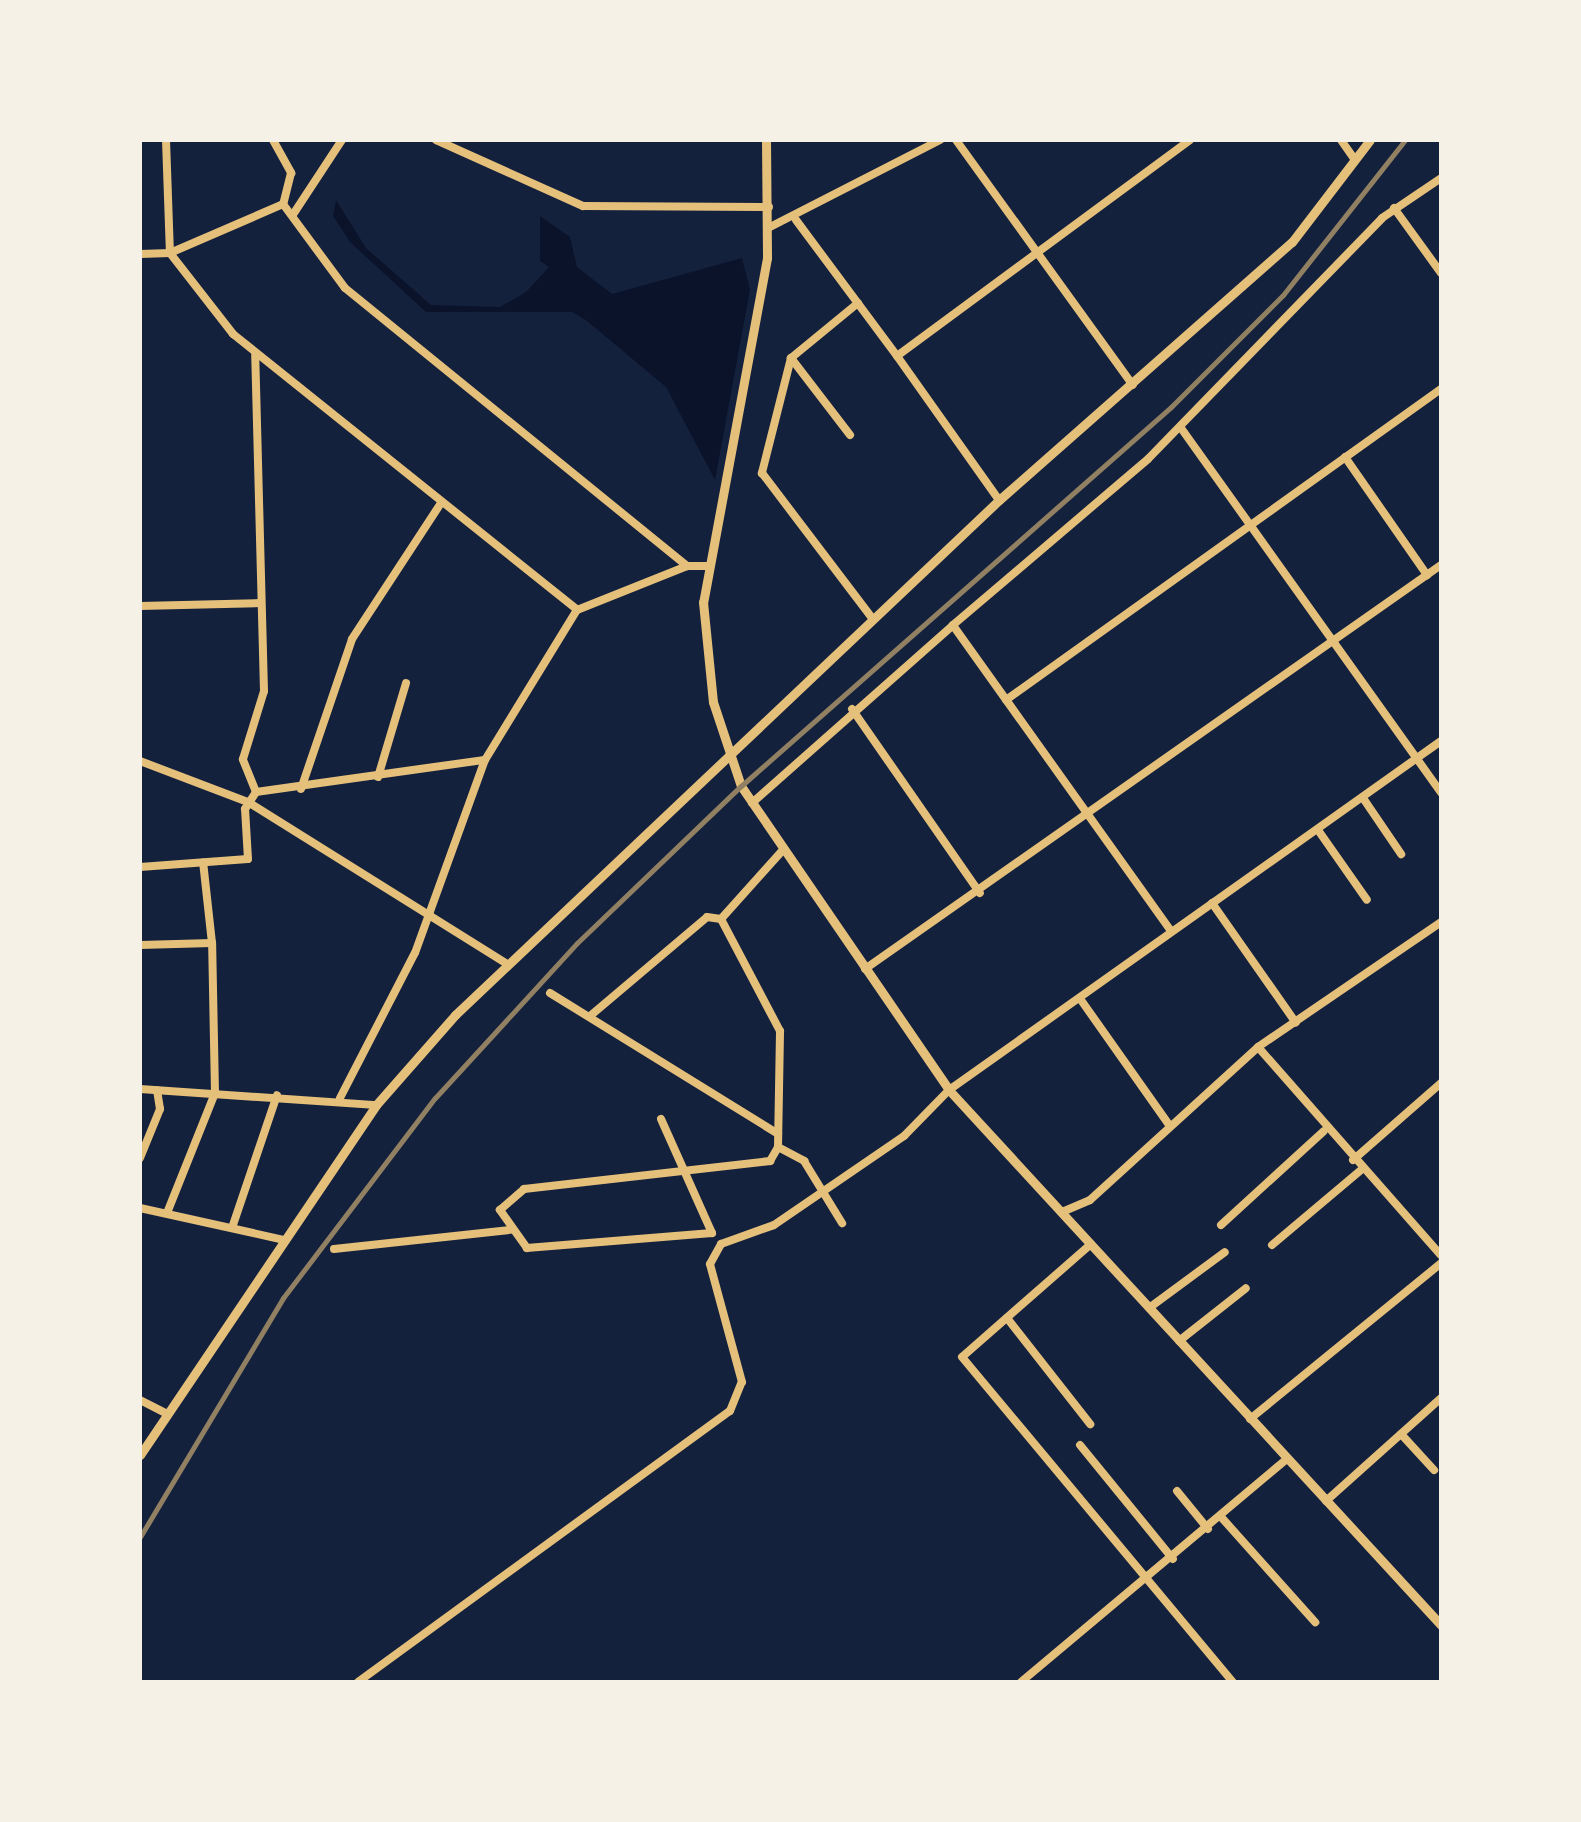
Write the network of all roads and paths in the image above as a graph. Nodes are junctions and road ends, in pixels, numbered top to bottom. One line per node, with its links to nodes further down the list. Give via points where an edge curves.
1 (166, 140): 20 (street)
2 (274, 140): 13 (street, via 291,173)
3 (342, 140): 16 (street)
4 (436, 140): 14 (street, via 584,206)
5 (766, 140): 14 (street)
6 (940, 140): 17 (street)
7 (956, 140): 19 (street)
8 (1190, 140): 19 (street)
9 (1342, 140): 11 (street)
10 (1370, 140): 11 (street)
11 (1355, 160): 27 (street, via 1292,242)
12 (1441, 178): 15 (street)
13 (284, 204): 16 (street); 20 (street)
14 (769, 207): 18 (street)
15 (1394, 208): 22 (street); 29 (street)
16 (294, 213): 36 (street, via 345,288)
17 (796, 220): 18 (street); 23 (street)
18 (770, 227): 37 (street)
19 (1037, 252): 25 (street); 27 (street)
20 (170, 253): 21 (street); 24 (street)
21 (140, 254)
22 (1441, 273)
23 (858, 303): 25 (street); 26 (street)
24 (255, 355): 33 (street); 39 (street)
25 (897, 356): 32 (street)
26 (790, 358): 30 (street); 42 (street, via 762,473)
27 (1134, 385): 32 (street)
28 (1441, 389): 31 (street)
29 (1181, 428): 34 (street); 43 (street)
30 (850, 435)
31 (1345, 457): 34 (street); 38 (street)
32 (999, 500): 42 (street)
33 (441, 503): 41 (street); 54 (street, via 352,639)
34 (1248, 526): 44 (street); 46 (street)
35 (1441, 565): 38 (street)
36 (687, 566): 37 (street); 41 (street)
37 (709, 566): 49 (street, via 703,646)
38 (1427, 575): 44 (street)
39 (260, 603): 40 (street); 55 (street, via 264,691 243,759)
40 (140, 606)
41 (577, 610): 51 (street)
42 (872, 618): 49 (street)
43 (953, 625): 46 (street); 47 (street)
44 (1334, 642): 50 (street); 60 (street)
45 (406, 682): 53 (street)
46 (1006, 700): 60 (street)
47 (852, 709): 59 (street); 66 (street)
48 (1441, 740): 50 (street)
49 (726, 753): 59 (street); 75 (street)
50 (1415, 759): 56 (street); 57 (street)
51 (485, 760): 53 (street); 69 (street)
52 (140, 762): 58 (street)
53 (378, 777): 54 (street)
54 (301, 789): 55 (street)
55 (256, 792): 58 (street)
56 (1441, 793)
57 (1362, 798): 61 (street); 63 (street)
58 (248, 802): 64 (street, via 248,859); 69 (street)
59 (752, 803): 62 (street)
60 (1088, 814): 66 (street); 72 (street)
61 (1318, 830): 67 (street); 68 (street)
62 (782, 851): 70 (street); 76 (street)
63 (1401, 854)
64 (203, 862): 65 (street); 73 (street)
65 (140, 867)
66 (980, 893): 76 (street)
67 (1367, 900)
68 (1212, 903): 72 (street); 80 (street)
69 (427, 912): 75 (street); 88 (street)
70 (721, 918): 79 (street, via 708,917); 93 (street, via 780,1031)
71 (1441, 922): 80 (street)
72 (1171, 931): 78 (street)
73 (212, 943): 74 (street); 86 (street)
74 (140, 945)
75 (506, 963): 89 (street)
76 (865, 970): 85 (street)
77 (550, 993): 79 (street)
78 (1081, 1000): 85 (street); 91 (street)
79 (590, 1016): 93 (street)
80 (1296, 1022): 81 (street)
81 (1258, 1047): 91 (street); 92 (street)
82 (1441, 1083): 96 (street)
83 (140, 1090): 84 (street)
84 (156, 1090): 86 (street); 95 (street, via 160,1109)
85 (948, 1090): 99 (street, via 938,1110); 101 (street)
86 (215, 1093): 87 (street); 102 (street)
87 (277, 1096): 88 (street); 104 (street)
88 (340, 1098): 89 (street)
89 (376, 1106): 108 (street)
90 (661, 1119): 98 (street)
91 (1170, 1126): 101 (street, via 1090,1200)
92 (1324, 1131): 96 (street); 105 (street)
93 (778, 1134): 94 (street)
94 (778, 1147): 98 (street, via 770,1161); 99 (street, via 804,1160)
95 (140, 1158)
96 (1352, 1160): 97 (street)
97 (1361, 1170): 111 (street); 114 (street)
98 (684, 1171): 106 (street, via 524,1189 500,1210); 107 (street)
99 (822, 1191): 103 (street); 109 (street, via 774,1225)
100 (140, 1208): 102 (street)
101 (1062, 1212): 110 (street)
102 (167, 1213): 104 (street)
103 (842, 1223)
104 (233, 1225): 108 (street)
105 (1221, 1225)
106 (510, 1230): 107 (street, via 527,1248); 112 (street)
107 (712, 1232): 109 (street)
108 (284, 1240): 122 (street)
109 (722, 1244): 138 (street, via 710,1264 742,1382 730,1412)
110 (1091, 1244): 117 (street); 118 (street)
111 (1272, 1245)
112 (334, 1249)
113 (1225, 1252): 117 (street)
114 (1441, 1255)
115 (1441, 1264): 123 (street)
116 (1246, 1288): 119 (street)
117 (1149, 1308): 119 (street)
118 (1006, 1318): 124 (street); 135 (street, via 962,1357)
119 (1179, 1341): 123 (street)
120 (1441, 1398): 125 (street)
121 (140, 1400): 122 (street)
122 (168, 1414): 127 (street)
123 (1250, 1419): 128 (street)
124 (1090, 1424)
125 (1401, 1434): 129 (street); 131 (street)
126 (1080, 1445): 134 (street)
127 (140, 1455)
128 (1287, 1459): 131 (street); 132 (street)
129 (1434, 1470)
130 (1177, 1491): 133 (street)
131 (1326, 1501): 137 (street)
132 (1222, 1518): 133 (street); 136 (street)
133 (1208, 1529): 134 (street)
134 (1173, 1559): 135 (street)
135 (1147, 1581): 139 (street); 140 (street)
136 (1315, 1622)
137 (1441, 1626)
138 (358, 1682)
139 (1021, 1682)
140 (1233, 1682)

